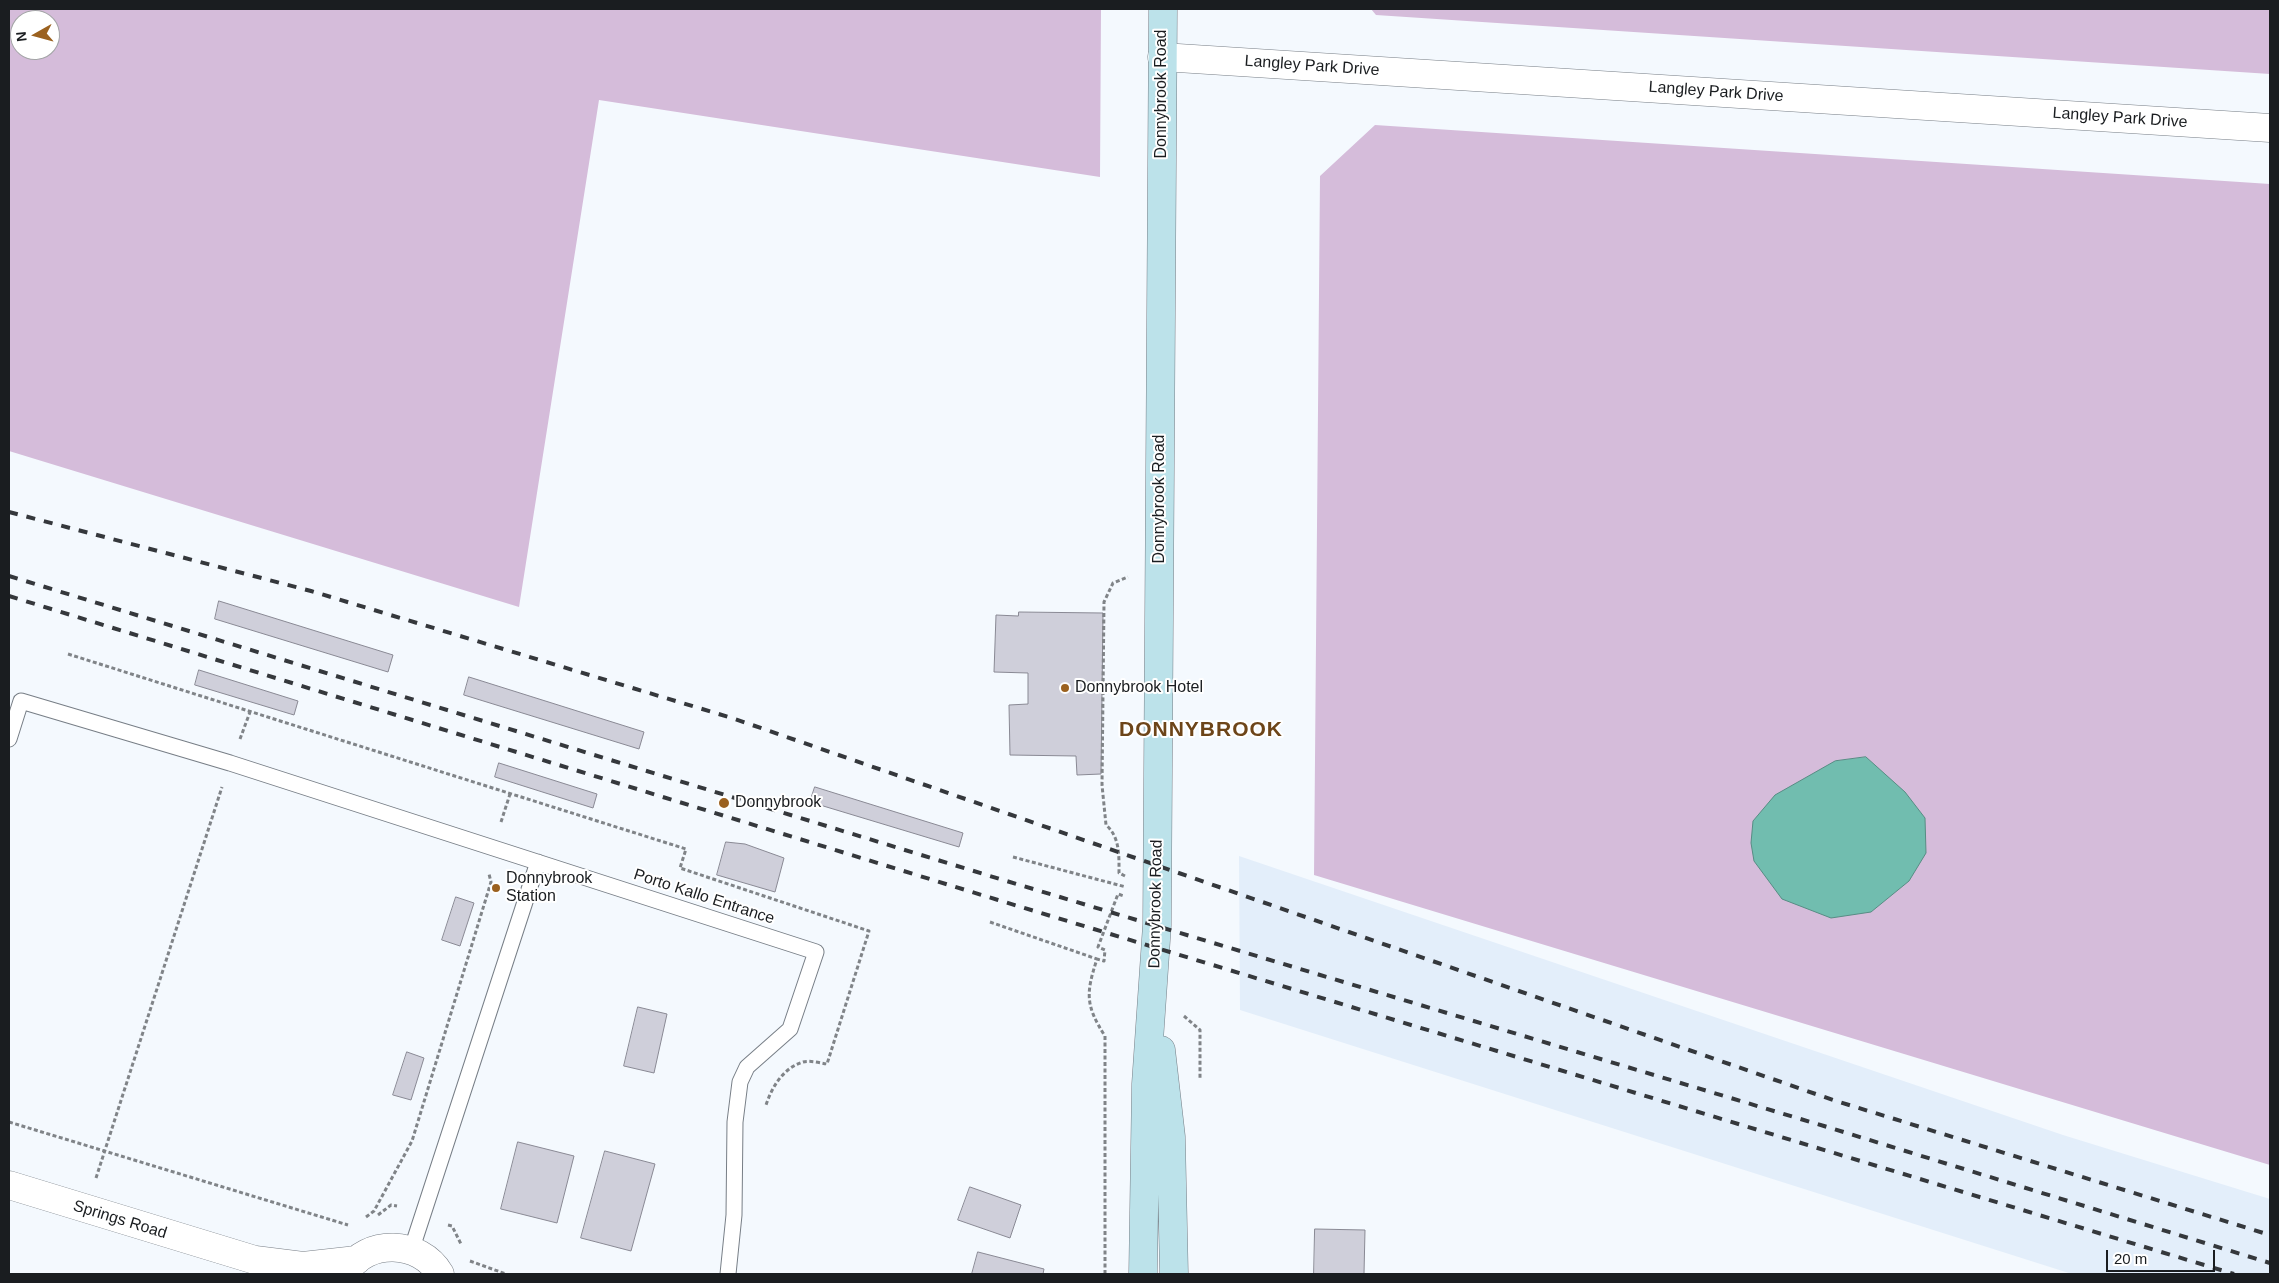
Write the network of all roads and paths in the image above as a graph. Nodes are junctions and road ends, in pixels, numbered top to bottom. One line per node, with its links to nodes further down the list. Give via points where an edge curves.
1 (1163, 9): 2 (main road, Donnybrook Road)
2 (1162, 57): 3 (street, Langley Park Drive); 4 (main road, Donnybrook Road)
3 (2270, 128)
4 (1159, 567): 14 (path, via 1113,582 1104,602 1102,785 1106,825 1114,832 1119,852 1119,873 1125,876); 17 (main road, Donnybrook Road, via 1157,926)
5 (68, 654): 6 (path)
6 (250, 712): 8 (path); 9 (path)
7 (9, 739): 8 (lane, via 20,701)
8 (230, 763): 10 (lane); 19 (path)
9 (510, 794): 10 (path); 11 (path)
10 (493, 848): 13 (lane); 22 (path, via 487,868 491,882 412,1141 374,1211)
11 (686, 849)
12 (1013, 857): 14 (path)
13 (538, 862): 24 (lane); 31 (lane, Porto Kallo Entrance, via 816,952 790,1029 747,1067 740,1082)
14 (1126, 888): 16 (path, via 1125,896 1118,894 1098,947 1106,950 1104,961)
15 (990, 922): 16 (path)
16 (1097, 959): 32 (path, via 1088,986 1092,1015 1105,1036)
17 (1153, 989): 33 (main road, Donnybrook Road, via 1146,1084); 34 (main road, Donnybrook Road, via 1171,1137)
18 (9, 1122): 19 (path)
19 (104, 1151): 21 (path); 23 (path, via 352,1226)
20 (9, 1185): 21 (street, Springs Road)
21 (85, 1210): 25 (street, Springs Road)
22 (360, 1221)
23 (344, 1230)
24 (411, 1251): 27 (street, via 383,1247 364,1254); 29 (street, via 420,1254)
25 (232, 1254): 27 (street, Springs Road, via 303,1266); 28 (street, Springs Road)
26 (470, 1261): 30 (path)
27 (351, 1267)
28 (270, 1274)
29 (440, 1274)
30 (506, 1274)
31 (728, 1274)
32 (1105, 1274)
33 (1143, 1274)
34 (1174, 1274)

